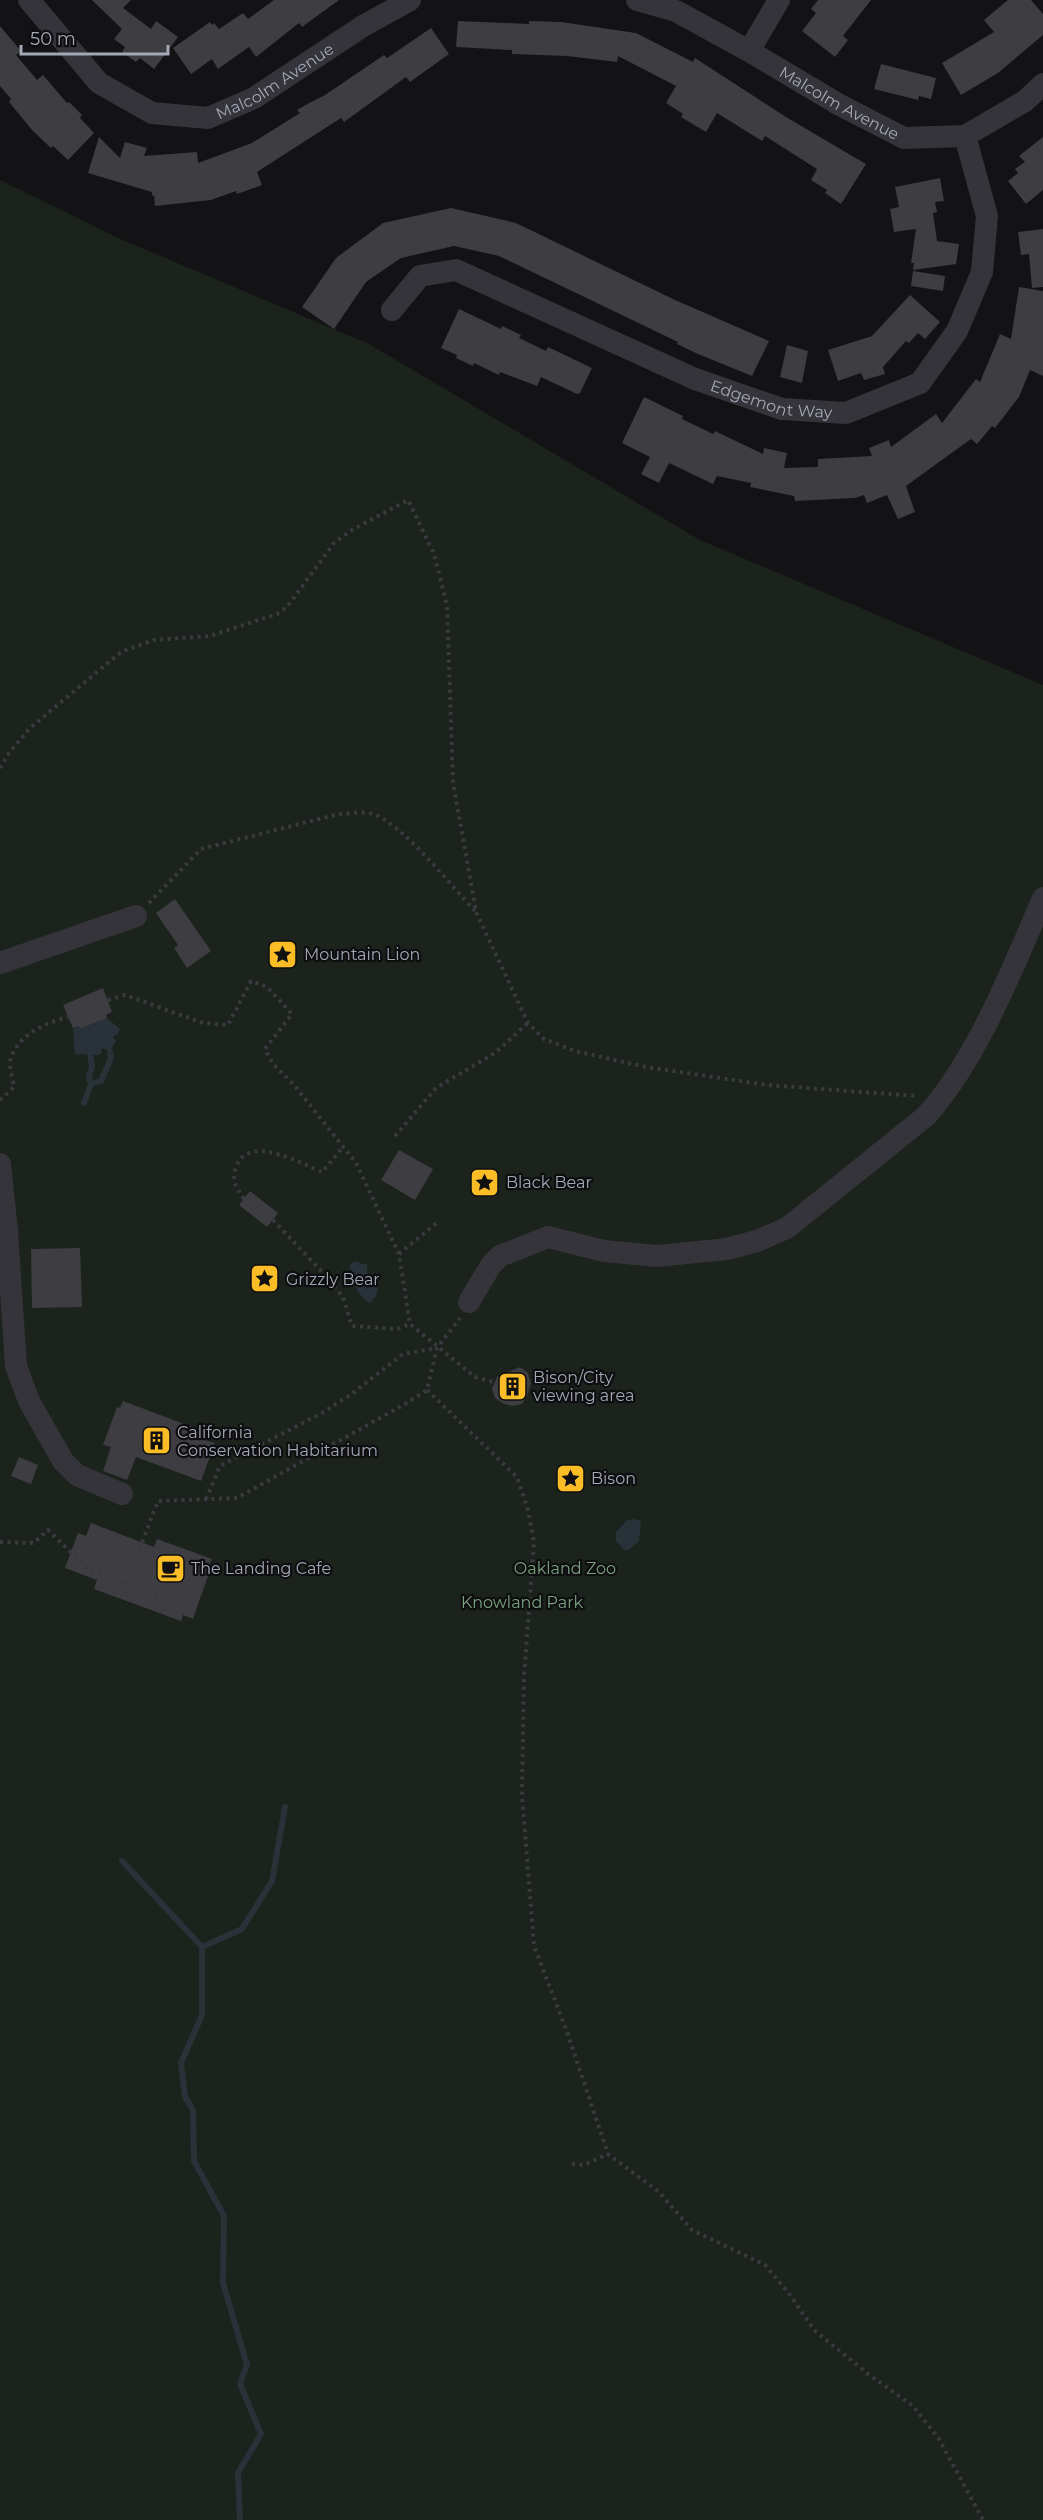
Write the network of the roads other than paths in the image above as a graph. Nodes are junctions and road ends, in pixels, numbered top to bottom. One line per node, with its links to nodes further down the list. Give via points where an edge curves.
1 (411, 0): 4 (street, Malcolm Avenue, via 363,26 254,98 208,118 152,113 99,83)
2 (637, 0): 5 (street, Malcolm Avenue, via 676,12)
3 (778, 0): 5 (street)
4 (37, 3)
5 (749, 51): 7 (street, Malcolm Avenue, via 904,138)
6 (1043, 84): 7 (street, Malcolm Avenue, via 1025,101)
7 (965, 136): 8 (street, Edgemont Way, via 987,216 981,272 957,331 920,383 846,413 782,409 694,379 456,270 420,276)
8 (392, 310)
9 (1043, 898): 13 (street, via 1010,975 942,1098 926,1116 787,1228 727,1249 657,1256 604,1251 548,1237 500,1256)
10 (136, 916): 11 (street)
11 (0, 963)
12 (0, 1164): 14 (street, via 16,1366 29,1401 63,1461 77,1475)
13 (469, 1302)
14 (122, 1494)

